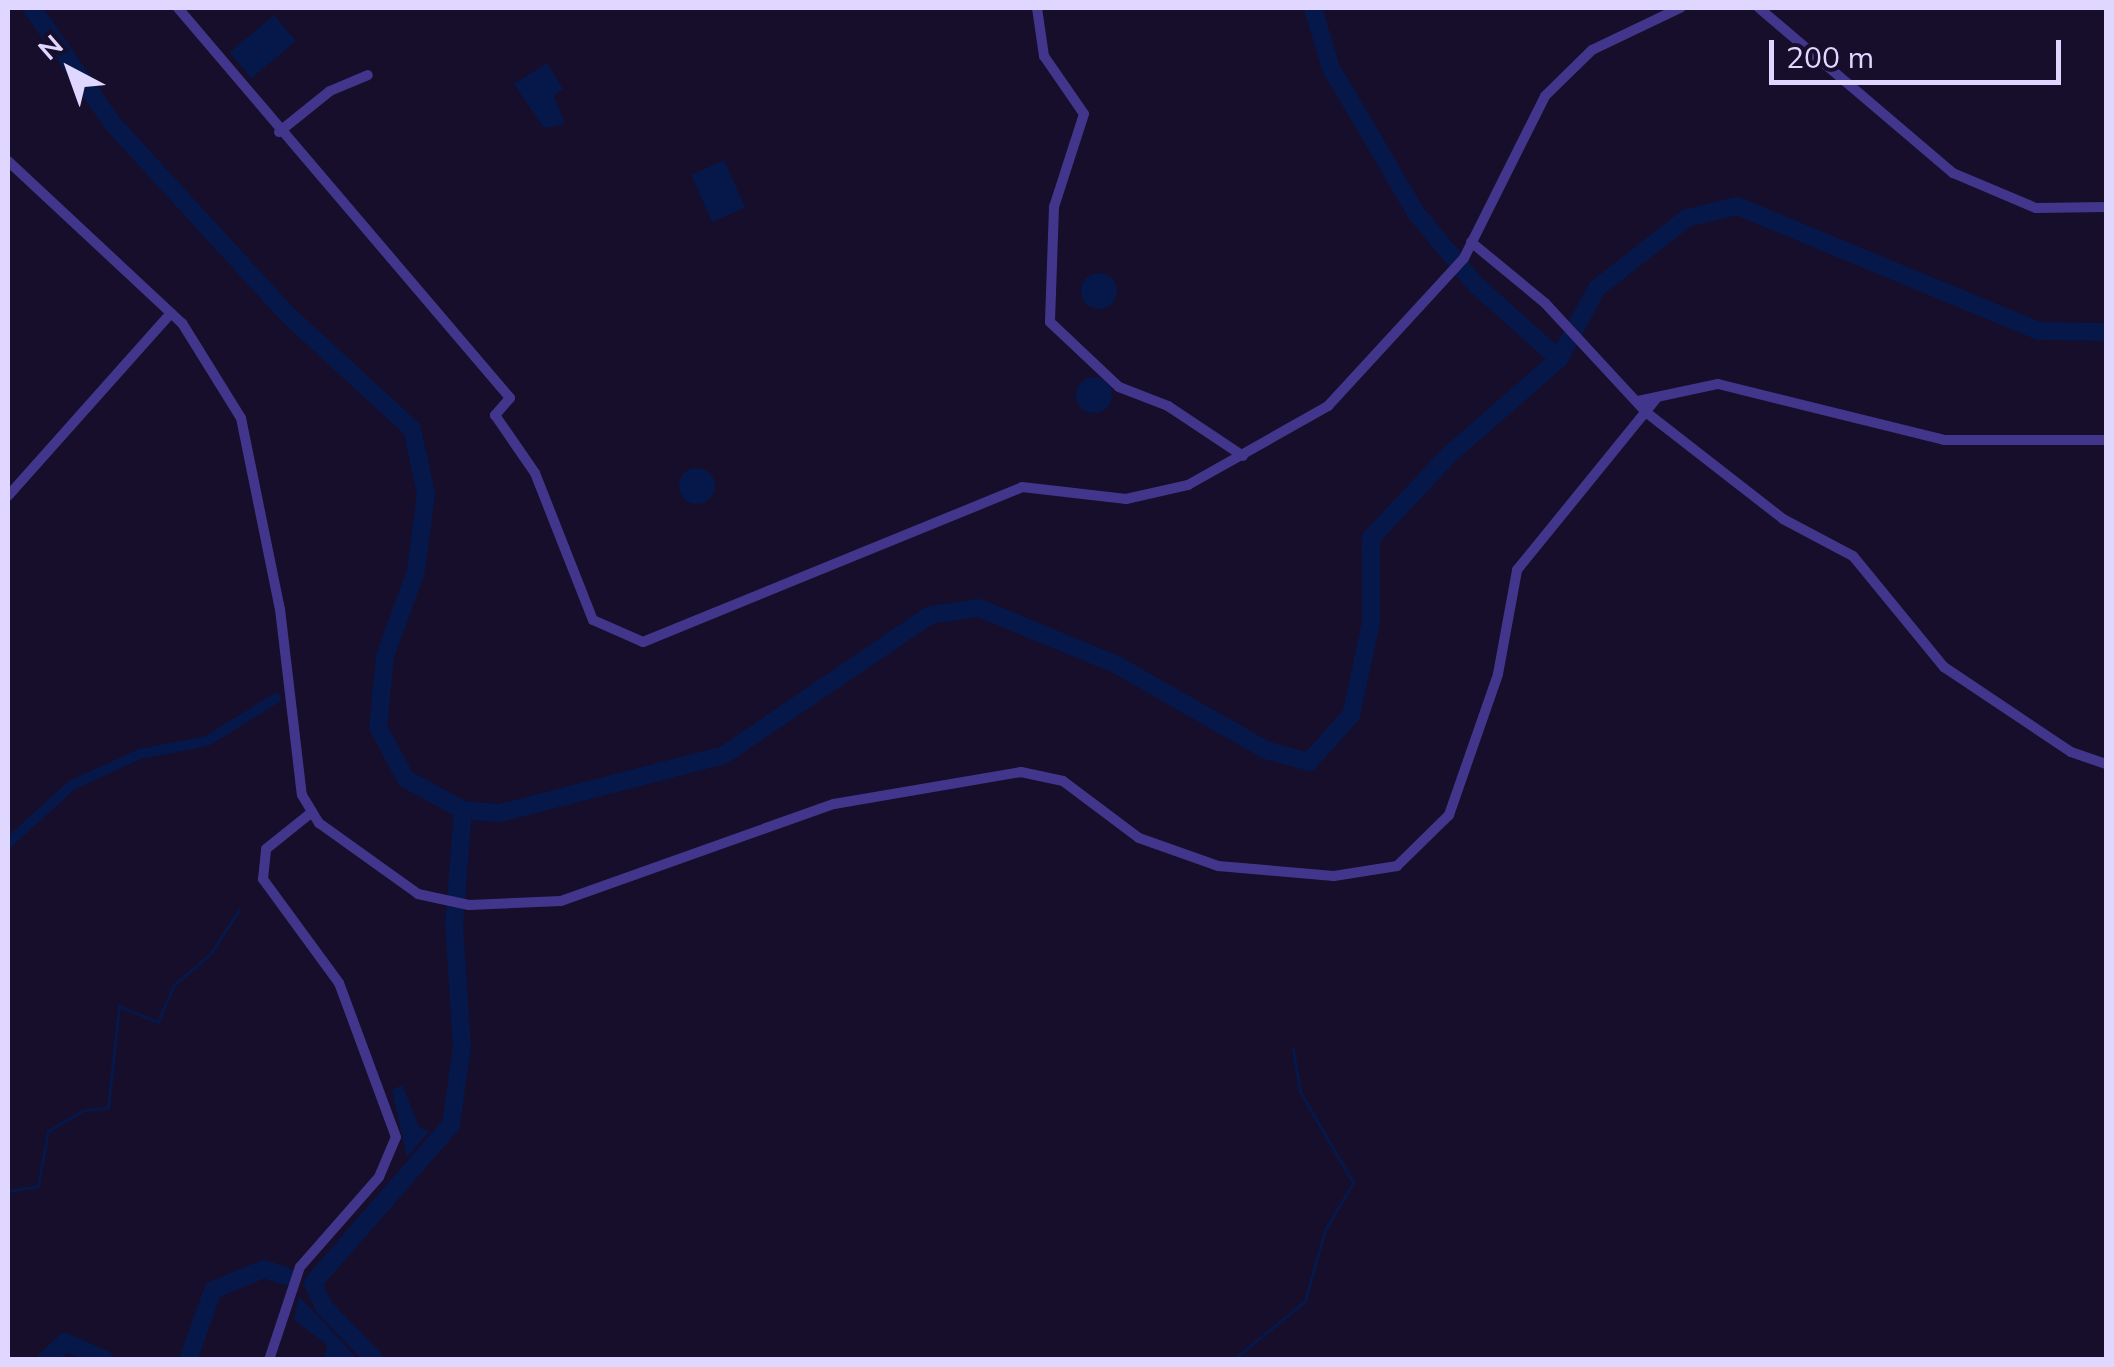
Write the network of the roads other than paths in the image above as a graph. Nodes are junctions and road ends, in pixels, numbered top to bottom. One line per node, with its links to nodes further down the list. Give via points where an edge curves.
1 (178, 8): 6 (street)
2 (1037, 8): 15 (street, via 1044,56 1084,114 1054,208 1050,322 1119,386 1168,406)
3 (1680, 8): 9 (street, via 1592,50 1545,96)
4 (1758, 8): 8 (street, via 1952,173 2036,208)
5 (368, 75): 6 (street, via 330,91)
6 (279, 132): 15 (street, via 510,398 494,416 535,474 593,620 614,635 643,642 706,622 875,542 1022,487 1126,499 1188,484)
7 (8, 162): 10 (street)
8 (2106, 207)
9 (1472, 242): 12 (street, via 1545,303); 15 (street, via 1328,406)
10 (172, 314): 16 (street); 18 (street, via 241,418 280,609 302,795)
11 (1657, 398): 12 (street); 13 (street); 14 (street, via 1718,384 1944,440)
12 (1638, 401): 13 (street)
13 (1647, 413): 17 (street, via 1783,519 1853,556 1955,676 2072,752); 18 (street, via 1517,570 1498,674 1449,815 1415,856 1376,873 1243,871 1165,852 1063,781 1021,772 834,804 576,897 468,906 418,894 362,860)
14 (2106, 440)
15 (1243, 456)
16 (8, 496)
17 (2106, 764)
18 (312, 812): 19 (street, via 266,849 263,879 339,983 396,1138 378,1177 300,1267)
19 (269, 1360)

